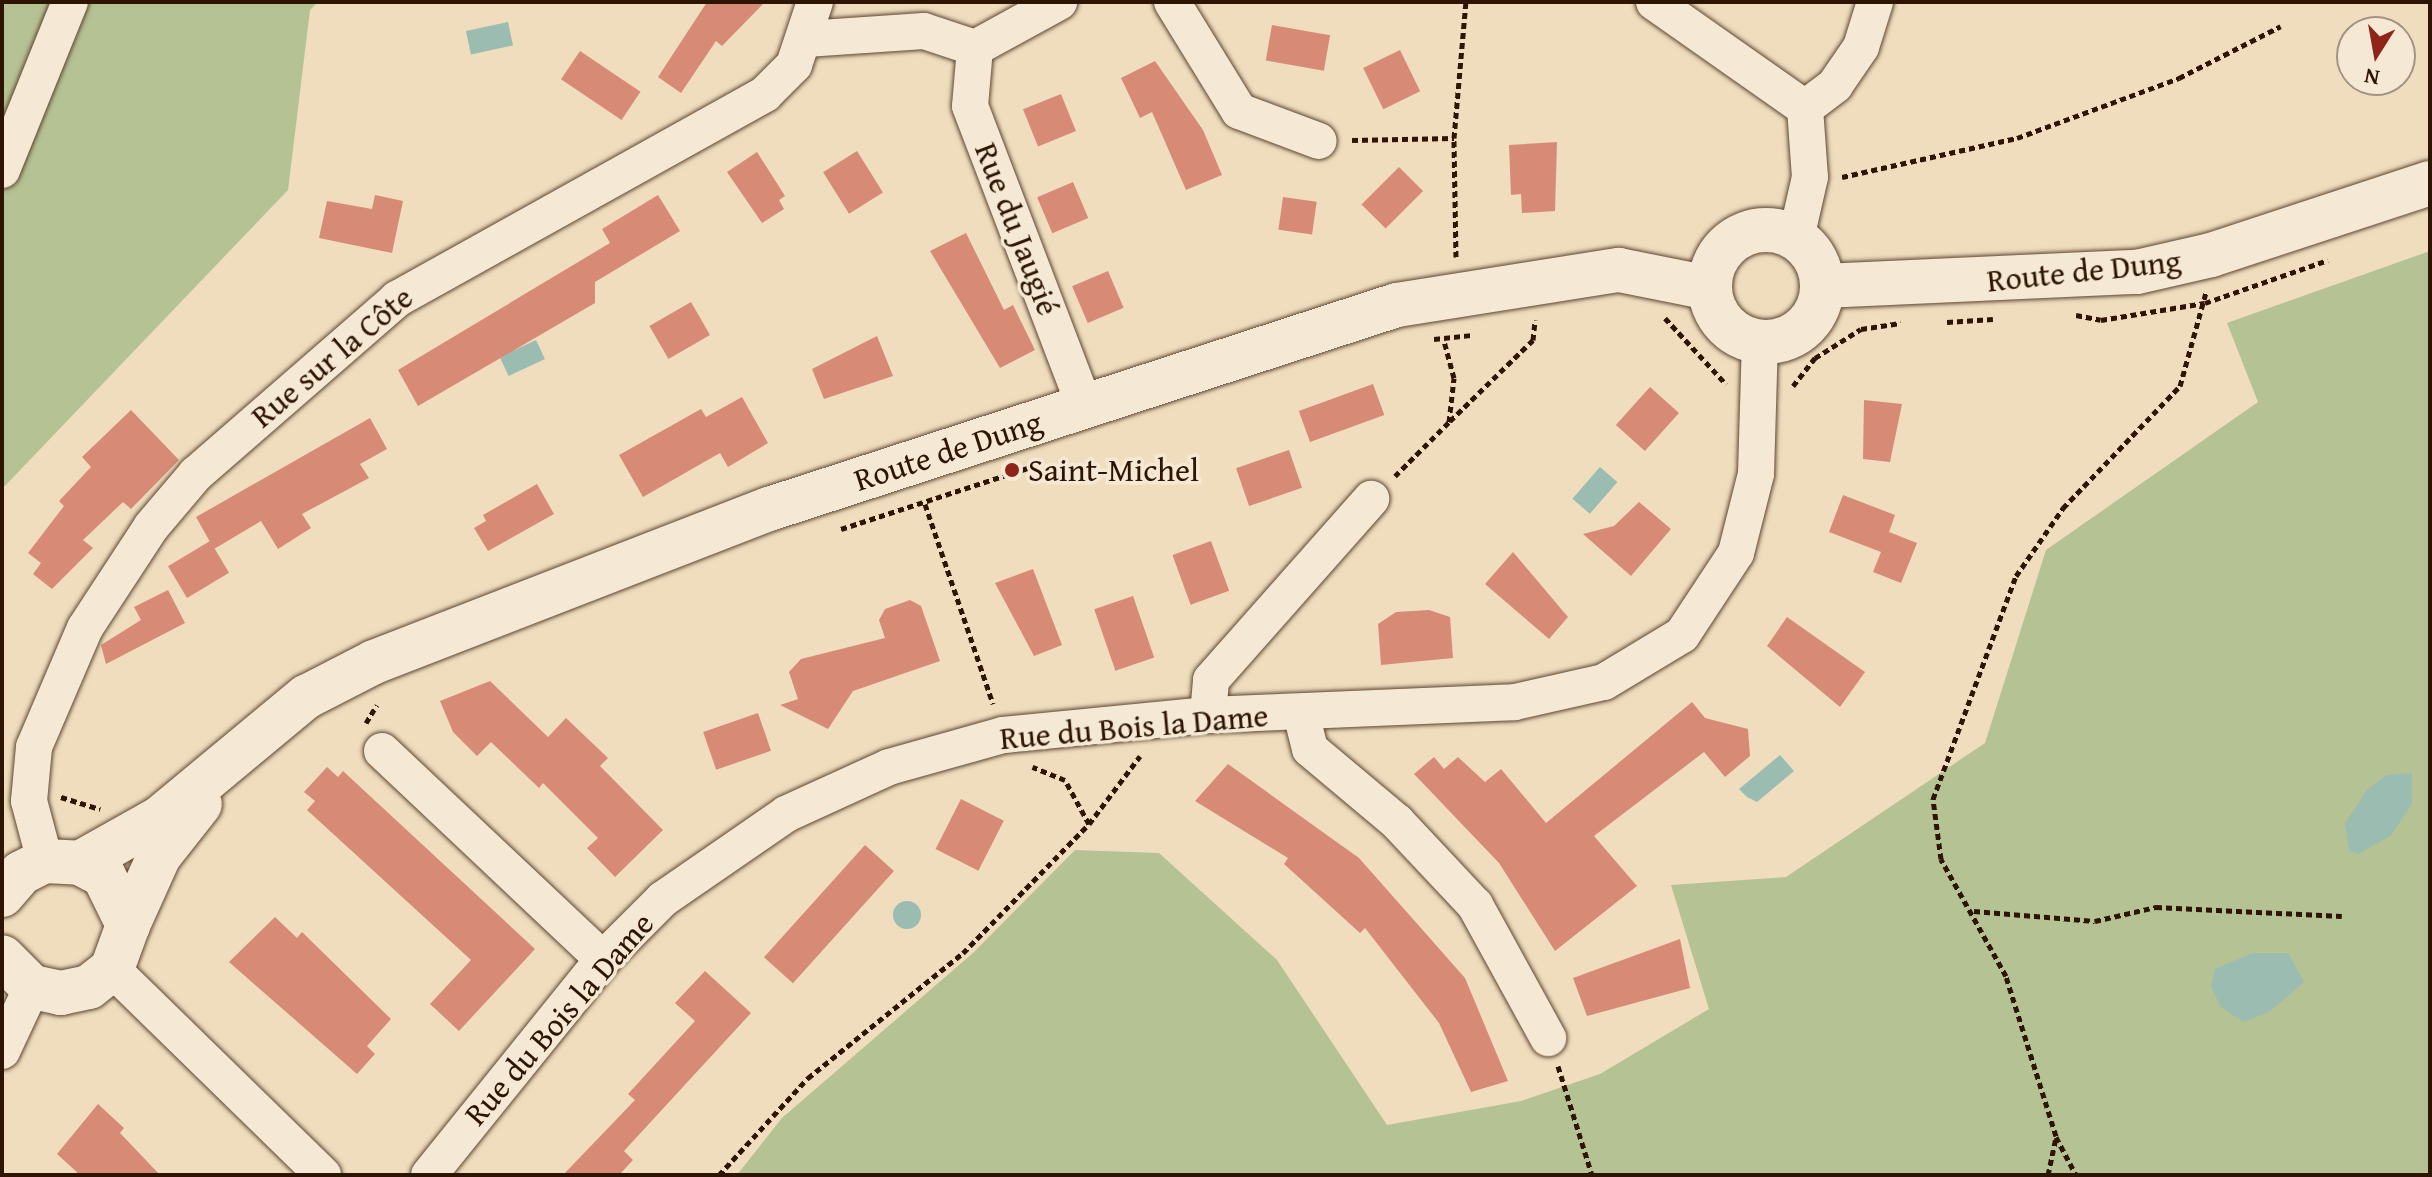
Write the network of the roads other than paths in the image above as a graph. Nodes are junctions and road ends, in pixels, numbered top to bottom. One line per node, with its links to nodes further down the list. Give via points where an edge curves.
1 (70, 2): 11 (street)
2 (815, 2): 7 (street, Rue sur la Côte)
3 (1059, 2): 8 (street)
4 (1172, 2): 10 (street, via 1239,111)
5 (1654, 2): 9 (street)
6 (1875, 2): 9 (street, via 1861,47 1835,85)
7 (806, 39): 8 (street, via 924,31); 23 (street, Rue sur la Côte, via 765,94 397,299 196,474 151,527 85,628)
8 (975, 48): 17 (street, Rue du Jaugié, via 970,106)
9 (1805, 108): 13 (street, via 1810,177)
10 (1319, 141)
11 (2, 170)
12 (2430, 183): 14 (street, Route de Dung, via 2211,255 2061,280)
13 (1796, 238): 14 (street, via 1816,259); 15 (street, via 1773,230 1738,238 1714,264)
14 (1823, 286): 16 (street, via 1804,329)
15 (1709, 288): 16 (street, via 1724,325); 17 (street, Route de Dung, via 1619,270 1402,318)
16 (1760, 343): 19 (street, Rue du Bois la Dame, via 1756,474 1736,553 1682,635 1604,682 1515,702)
17 (1085, 407): 22 (street, Route de Dung, via 769,509 374,662 306,697)
18 (1371, 499): 20 (street, via 1211,680)
19 (1301, 713): 20 (street, Rue du Bois la Dame); 30 (street, via 1310,749 1397,822 1475,905)
20 (1208, 715): 27 (street, Rue du Bois la Dame, via 1003,735 889,767 786,814 663,899)
21 (382, 751): 27 (street)
22 (231, 764): 24 (street, Route de Dung, via 160,818); 26 (street, Route de Dung, via 159,856)
23 (16, 779): 24 (street, Rue sur la Côte)
24 (62, 862): 25 (street, Route de Dung); 26 (street, via 104,876)
25 (2, 894)
26 (128, 925): 28 (street, Route de Dung)
27 (603, 959): 33 (street, Rue du Bois la Dame)
28 (112, 969): 29 (street, via 89,987 61,993); 32 (street)
29 (17, 972): 31 (street)
30 (1548, 1038)
31 (2, 1051)
32 (323, 1175)
33 (429, 1175)

